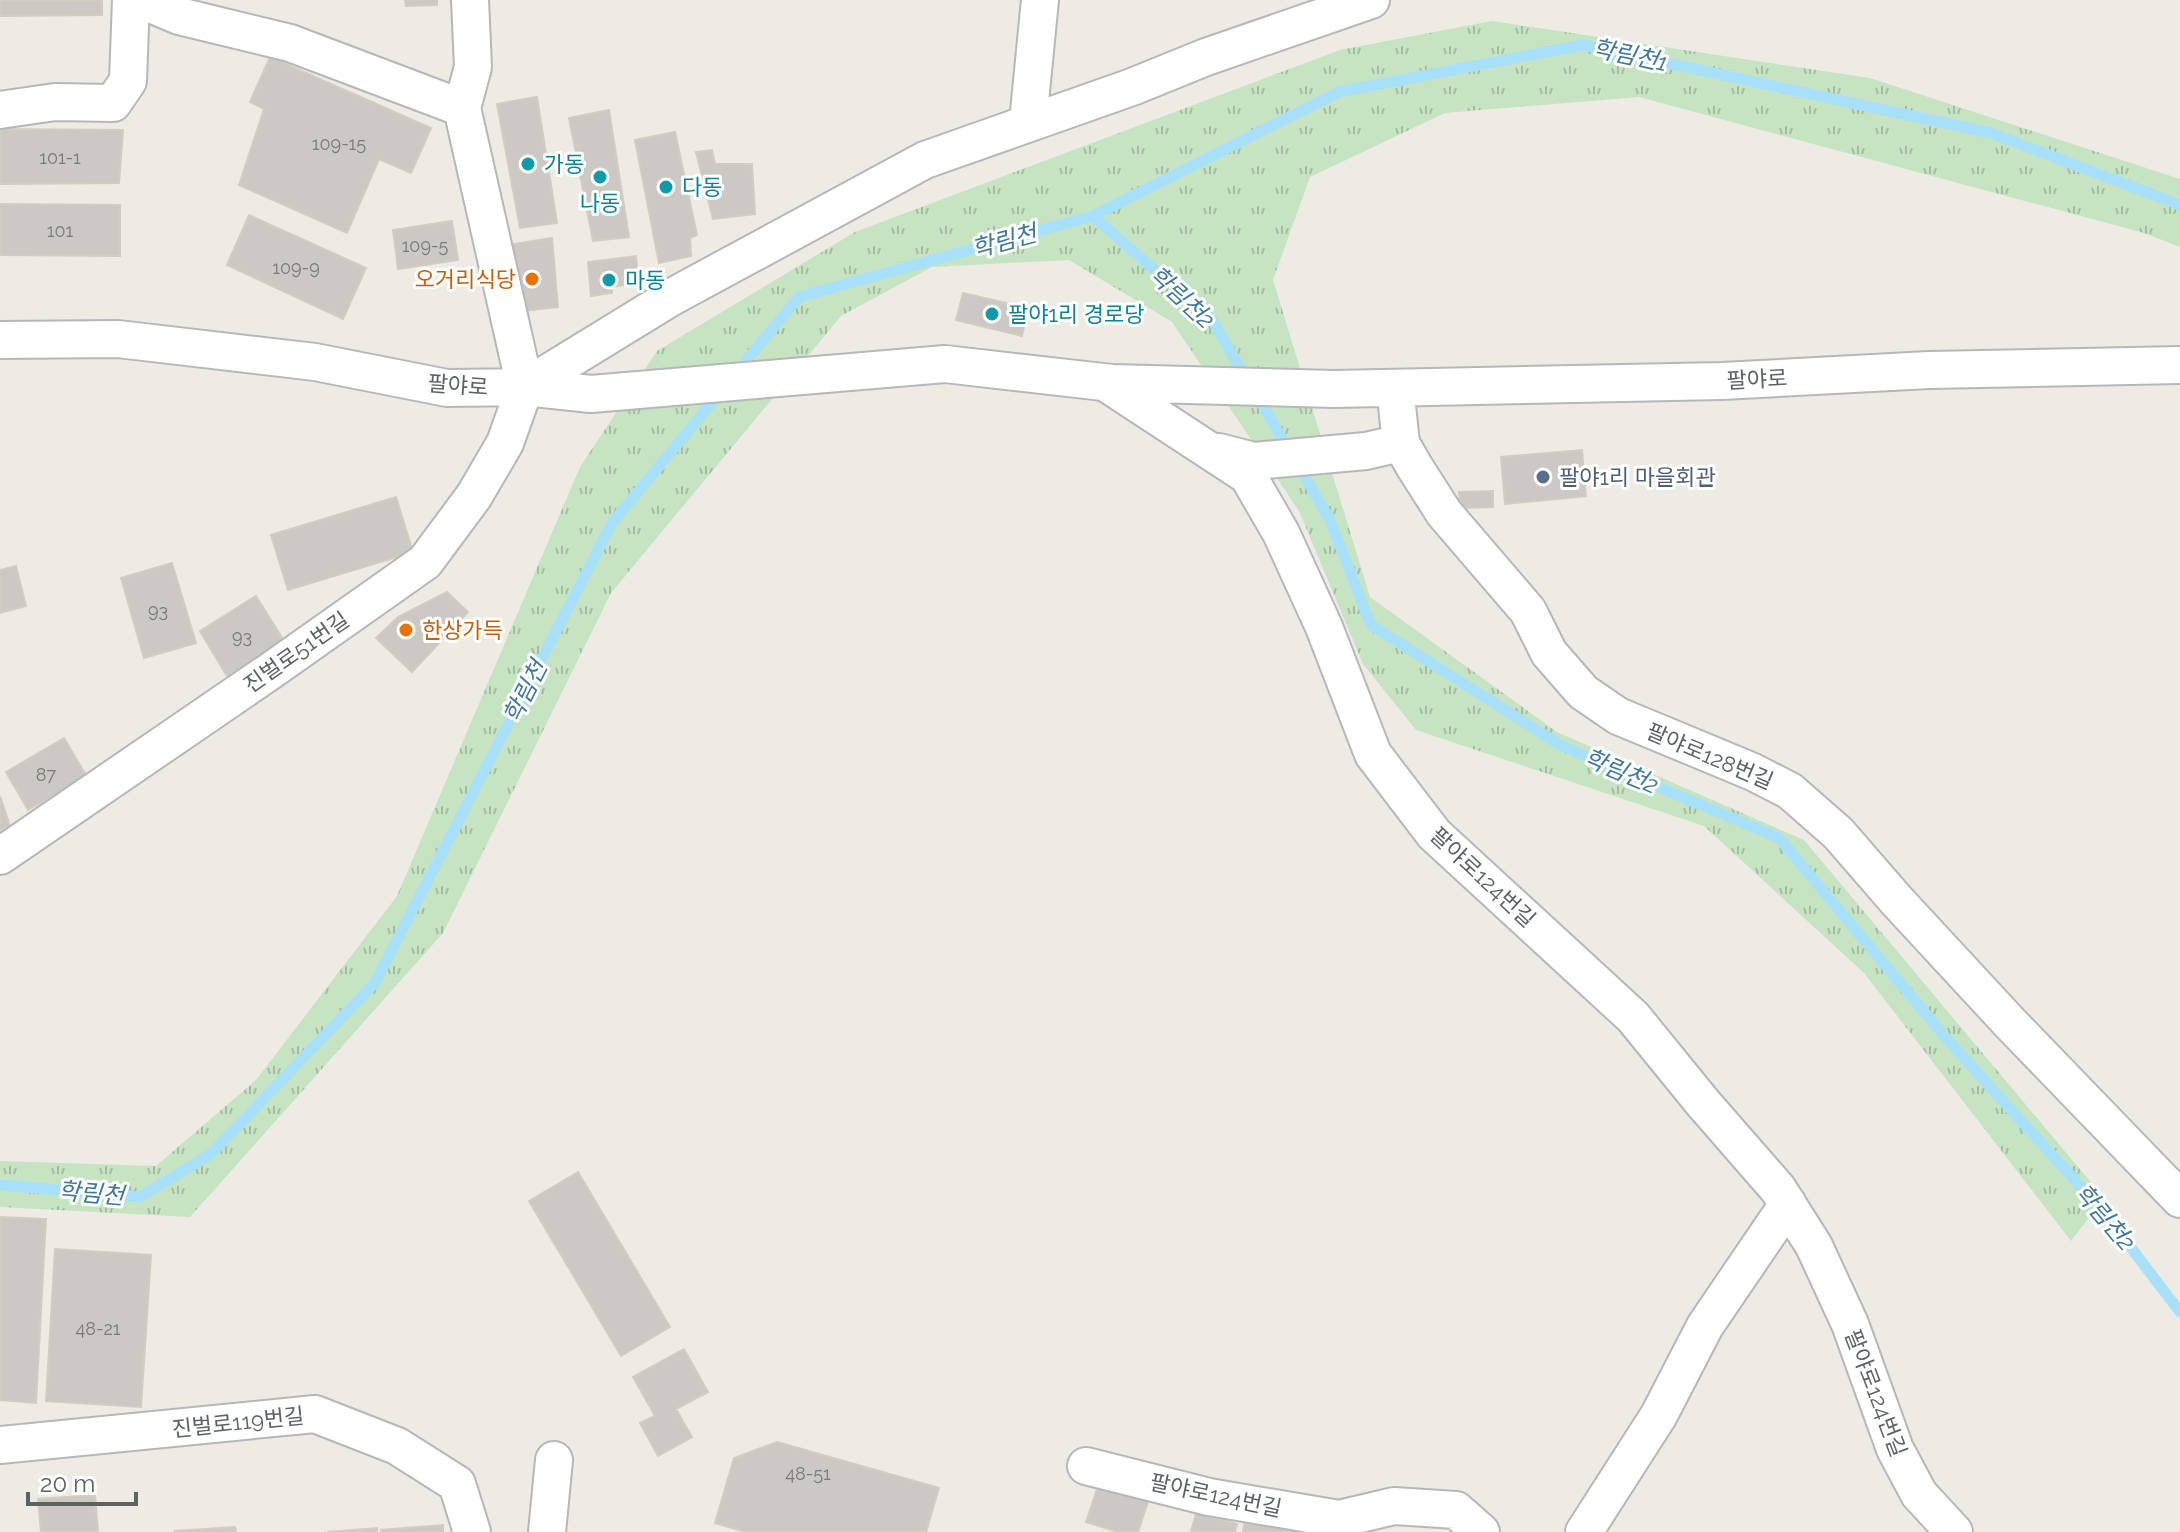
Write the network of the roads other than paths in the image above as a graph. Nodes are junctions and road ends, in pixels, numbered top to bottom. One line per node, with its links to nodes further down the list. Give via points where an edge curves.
1 (131, 0): 7 (street, via 128,81 113,103 55,102)
2 (141, 0): 6 (street, via 179,16 290,43)
3 (470, 0): 6 (street, 팔야로, via 473,67)
4 (1040, 0): 8 (street)
5 (1371, 0): 8 (street)
6 (462, 108): 12 (street, 팔야로)
7 (0, 110)
8 (1028, 122): 12 (street, via 925,160 670,298)
9 (0, 340): 12 (street, 팔야로, via 118,339 315,362 447,388)
10 (2180, 365): 13 (street, 팔야로)
11 (1106, 383): 12 (street, 팔야로, via 945,364 591,394); 13 (street, 팔야로); 15 (street, 팔야로124번길)
12 (525, 387): 16 (street, 진벌로51번길, via 505,443 425,562)
13 (1395, 388): 14 (street, 팔야로128번길)
14 (1384, 447): 15 (street, via 1254,461); 17 (street, 팔야로128번길, via 1528,611 1549,653 1583,692 1618,716 1790,791 1838,833 1979,990)
15 (1206, 449): 18 (street, 팔야로124번길, via 1248,476 1324,627 1373,754 1434,834 1633,1017)
16 (0, 856)
17 (2180, 1199)
18 (1788, 1204): 25 (street, via 1705,1326 1659,1415); 26 (street, 팔야로124번길, via 1850,1324 1895,1449 1919,1494)
19 (0, 1445): 22 (street, 진벌로119번길, via 315,1414 397,1446 457,1484)
20 (554, 1460): 23 (street)
21 (1086, 1466): 24 (street, 팔야로124번길, via 1209,1497 1339,1519 1394,1506 1456,1510)
22 (472, 1532)
23 (547, 1532)
24 (1481, 1532)
25 (1584, 1532)
26 (1954, 1532)

